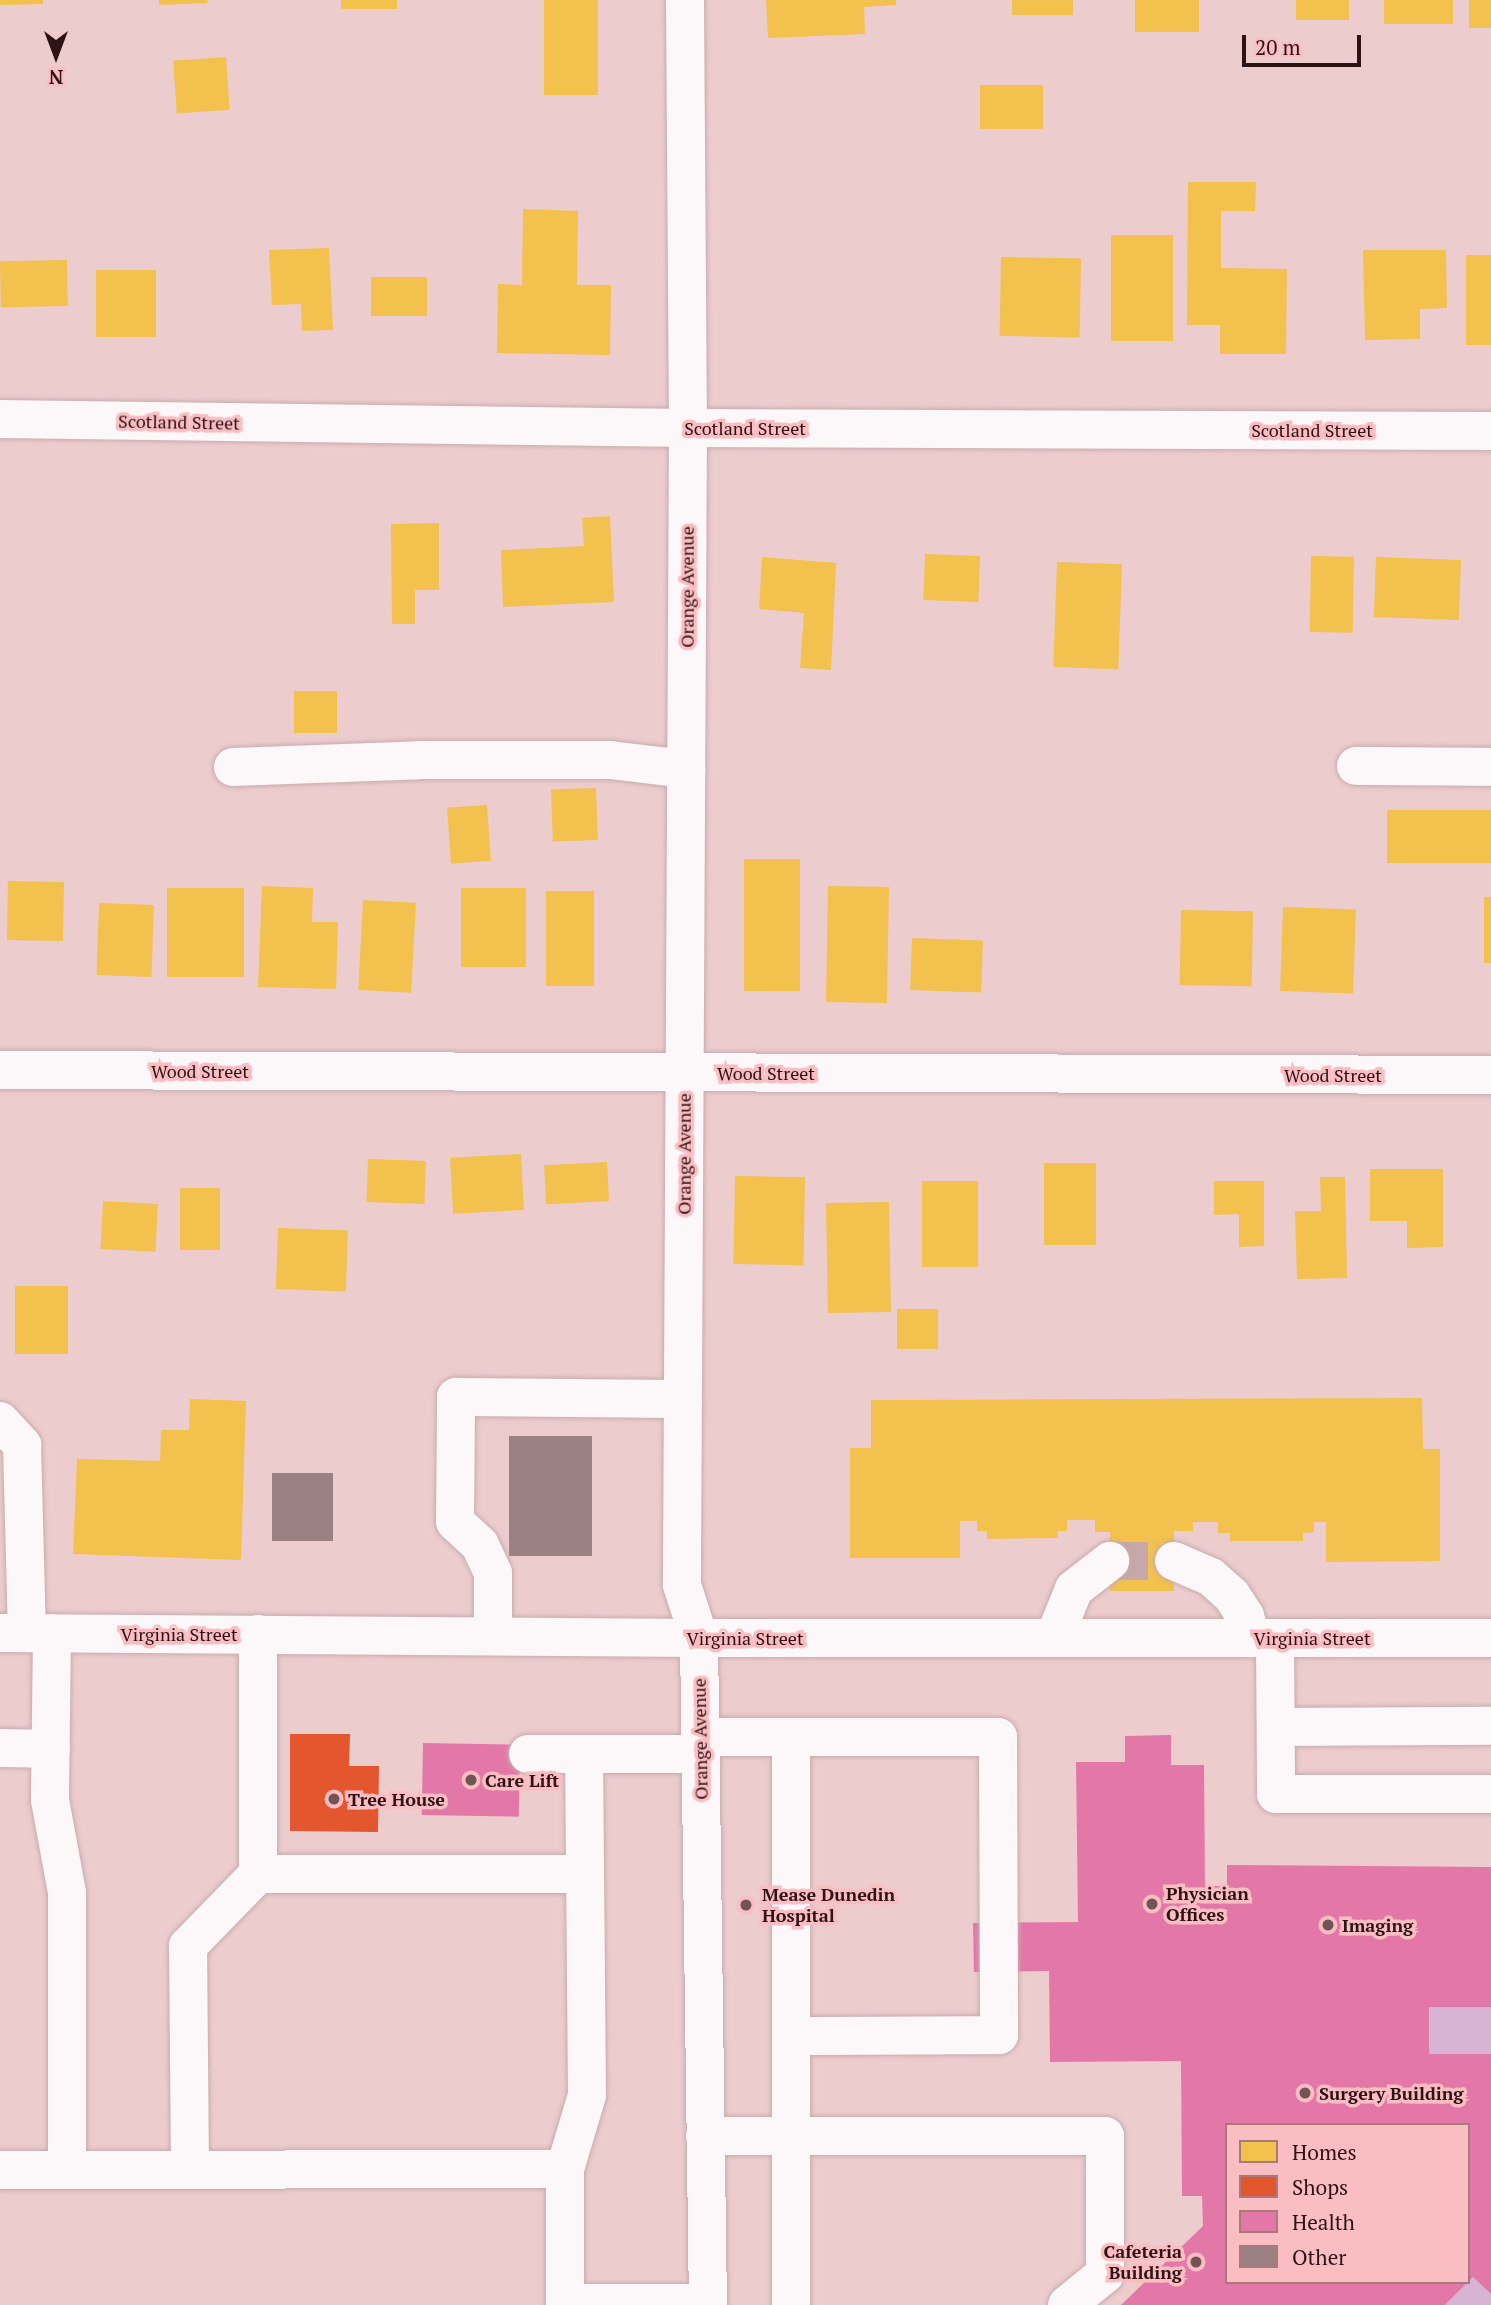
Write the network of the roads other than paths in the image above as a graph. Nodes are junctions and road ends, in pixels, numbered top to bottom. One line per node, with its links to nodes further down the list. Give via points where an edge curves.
1 (685, 0): 3 (street, Orange Avenue)
2 (0, 419): 3 (street, Scotland Street)
3 (688, 428): 4 (street, Scotland Street); 8 (street, Orange Avenue)
4 (1491, 431)
5 (1356, 766): 7 (street)
6 (233, 767): 8 (street, via 420,760 610,760)
7 (1491, 767)
8 (686, 769): 10 (street, Orange Avenue)
9 (0, 1070): 10 (street, Wood Street)
10 (684, 1073): 11 (street, Wood Street); 12 (street, Orange Avenue)
11 (1491, 1075)
12 (683, 1399): 18 (street, via 456,1397 455,1522 480,1545 493,1573); 19 (street, Orange Avenue, via 682,1585)
13 (0, 1421): 16 (street, via 22,1445)
14 (1110, 1561): 20 (street, via 1074,1588)
15 (1174, 1561): 21 (street, via 1211,1577 1233,1596)
16 (26, 1633): 17 (street, Virginia Street); 28 (street)
17 (258, 1634): 18 (street, Virginia Street); 32 (street)
18 (493, 1636): 19 (street, Virginia Street)
19 (699, 1638): 20 (street, Virginia Street); 26 (street, Orange Avenue)
20 (1054, 1638): 21 (street, Virginia Street)
21 (1263, 1638): 22 (street, Virginia Street); 24 (street)
22 (1491, 1638)
23 (1491, 1726): 24 (street)
24 (1276, 1727): 31 (street, via 1276,1794)
25 (791, 1737): 26 (street); 34 (street); 34 (street, via 998,1737 999,2035)
26 (700, 1745): 30 (street); 35 (street, Orange Avenue)
27 (0, 1748): 28 (street)
28 (51, 1749): 39 (street, via 50,1800 67,1893)
29 (528, 1754): 30 (street)
30 (583, 1754): 33 (street)
31 (1491, 1794)
32 (258, 1874): 33 (street); 40 (street, via 188,1946)
33 (585, 1874): 37 (street, via 587,2095)
34 (791, 2036): 36 (street)
35 (705, 2136): 36 (street); 42 (street, Orange Avenue)
36 (791, 2136): 43 (street); 44 (street, via 1105,2136 1105,2274)
37 (565, 2169): 40 (street); 41 (street)
38 (0, 2170): 39 (street)
39 (67, 2170): 40 (street)
40 (190, 2170)
41 (565, 2304): 42 (street)
42 (708, 2304)
43 (791, 2305)
44 (1068, 2305)

